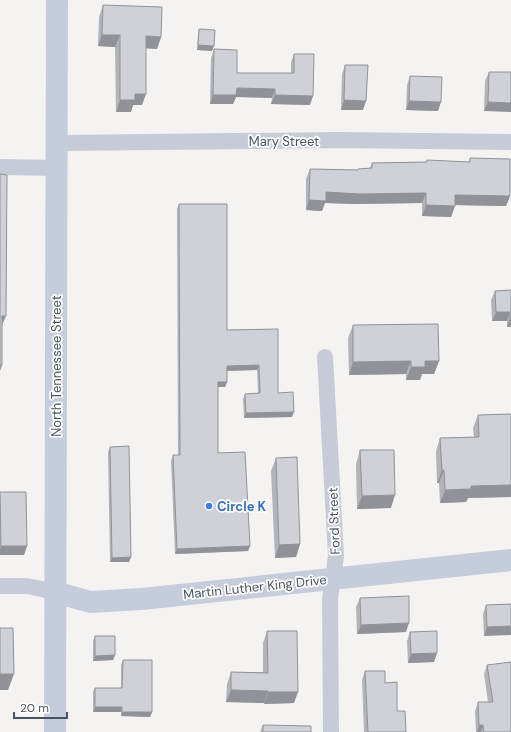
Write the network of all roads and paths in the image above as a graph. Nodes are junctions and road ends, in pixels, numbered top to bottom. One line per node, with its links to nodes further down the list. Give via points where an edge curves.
1 (57, 0): 2 (main road, North Tennessee Street)
2 (57, 142): 3 (street, Mary Street); 5 (main road, North Tennessee Street)
3 (511, 142)
4 (0, 167): 5 (street)
5 (57, 168): 10 (main road, North Tennessee Street)
6 (325, 357): 8 (street, Ford Street, via 336,556)
7 (511, 560): 8 (main road, Martin Luther King Drive)
8 (333, 579): 10 (main road, Martin Luther King Drive, via 90,602); 12 (street, Ford Street, via 330,599)
9 (0, 586): 10 (street, Martin Luther King Drive, via 27,586)
10 (55, 592): 11 (main road, North Tennessee Street)
11 (55, 732)
12 (331, 732)

